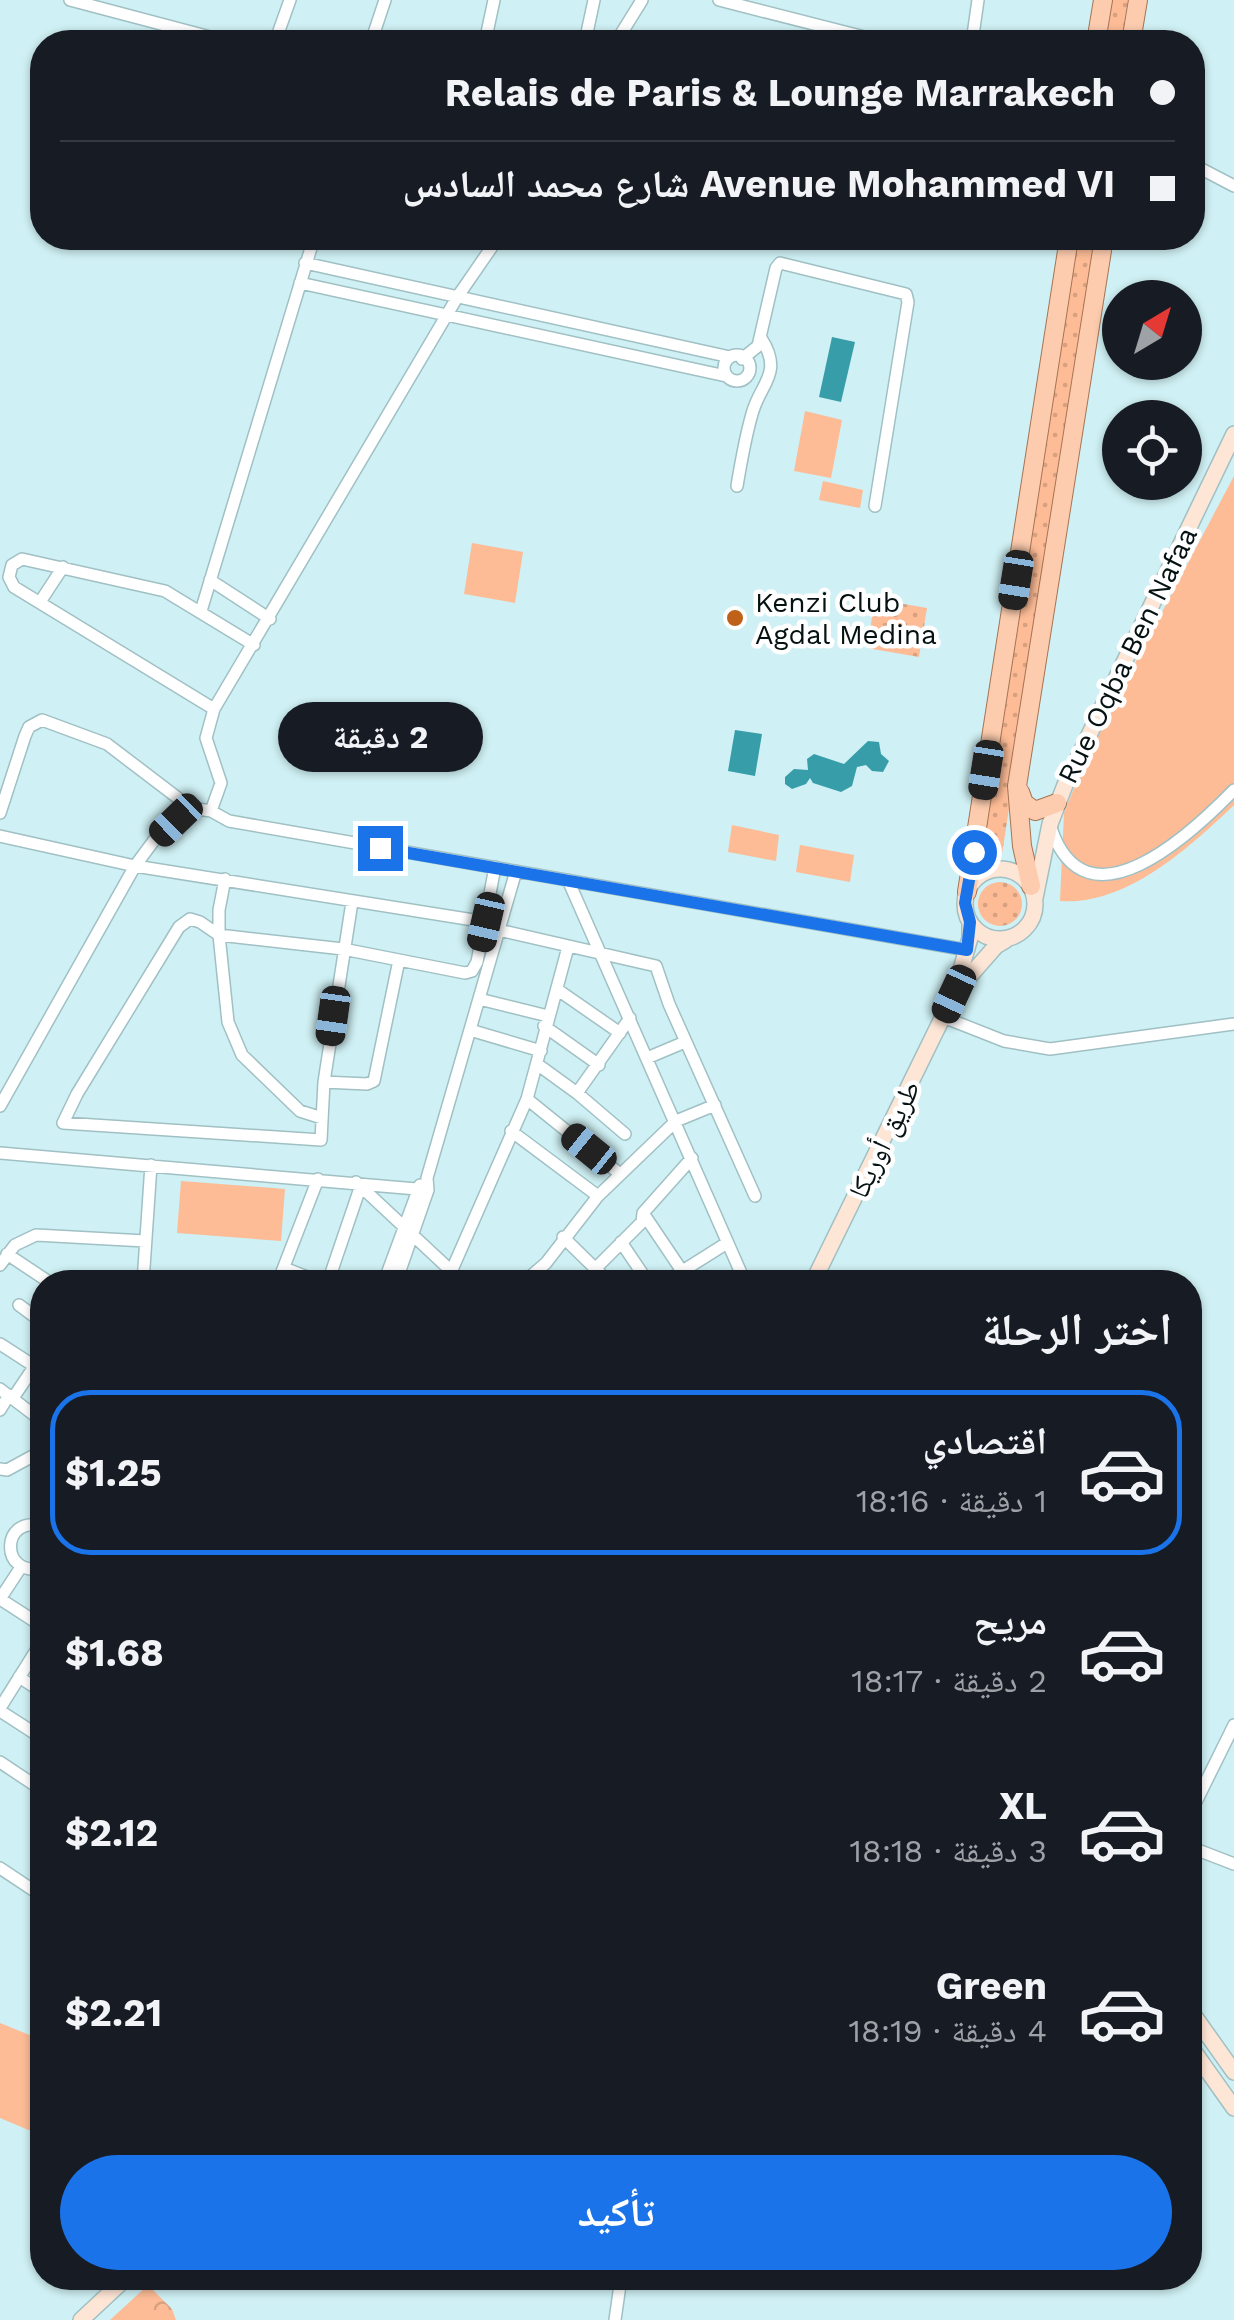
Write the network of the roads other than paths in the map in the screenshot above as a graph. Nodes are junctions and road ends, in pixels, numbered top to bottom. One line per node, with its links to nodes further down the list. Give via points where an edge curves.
1 (70, 0): 11 (street)
2 (290, 0): 13 (street)
3 (384, 0): 14 (street)
4 (494, 0): 15 (street)
5 (594, 0): 16 (street)
6 (642, 0): 17 (street)
7 (719, 0): 18 (street)
8 (978, 0): 19 (street)
9 (1103, 0): 20 (main road)
10 (1138, 0): 21 (main road)
11 (119, 6): 12 (street)
12 (193, 30)
13 (279, 30)
14 (375, 30)
15 (488, 30)
16 (588, 30)
17 (623, 30)
18 (837, 30)
19 (974, 30)
20 (1098, 30)
21 (1133, 30)
22 (1205, 171): 23 (street)
23 (1234, 186)
24 (310, 250): 28 (street)
25 (490, 250): 30 (street)
26 (1067, 250): 65 (main road)
27 (1102, 250): 50 (main road)
28 (305, 263): 29 (street); 30 (street)
29 (300, 283): 31 (street); 43 (street)
30 (458, 296): 31 (street); 32 (street)
31 (448, 314): 34 (street); 46 (street)
32 (612, 332): 34 (street); 35 (street)
33 (761, 338): 35 (street, via 755,351); 38 (street, via 771,363); 41 (street, via 780,263 906,294)
34 (608, 350): 36 (street)
35 (736, 358): 36 (street, via 724,366); 37 (street, via 751,365)
36 (726, 376): 37 (street)
37 (745, 379): 38 (street)
38 (760, 396): 40 (street, via 744,440)
39 (1234, 434): 52 (street, Rue Oqba Ben Nafaa)
40 (738, 486)
41 (875, 506)
42 (62, 566): 44 (street); 44 (street, via 22,559 12,565 11,583); 45 (street, via 165,591)
43 (210, 580): 45 (street); 46 (street)
44 (40, 602): 48 (street)
45 (200, 612): 47 (street)
46 (270, 618): 47 (street)
47 (254, 645): 48 (street)
48 (214, 708): 54 (street, via 206,738 221,784)
49 (6, 771): 53 (street, via 28,728 42,720 106,744); 55 (street)
50 (1018, 786): 52 (main road, via 1035,810); 58 (main road)
51 (1234, 790): 56 (street, via 1133,870 1110,874 1075,865 1058,847)
52 (1057, 803): 56 (street, Rue Oqba Ben Nafaa)
53 (192, 808): 54 (street); 59 (street)
54 (211, 811): 60 (street, via 228,822)
55 (0, 813)
56 (1050, 824): 58 (street, Rue Oqba Ben Nafaa); 66 (street, Rue Oqba Ben Nafaa)
57 (0, 836): 59 (street)
58 (1024, 854): 62 (street, Rue Oqba Ben Nafaa); 66 (main road)
59 (135, 866): 63 (street); 95 (street)
60 (494, 867): 61 (street); 68 (street)
61 (516, 870): 64 (street); 70 (street)
62 (1008, 870): 65 (street, via 984,872); 66 (street)
63 (225, 879): 67 (street); 71 (street)
64 (568, 880): 75 (street); 76 (street)
65 (967, 892): 69 (street)
66 (1033, 892): 72 (street, via 1030,923)
67 (352, 902): 68 (street); 74 (street)
68 (486, 922): 77 (street, via 469,973)
69 (970, 922): 72 (street, via 989,937); 75 (street, طريق أوريكا)
70 (498, 930): 73 (street); 80 (street)
71 (219, 935): 74 (street); 96 (street, via 228,1022 242,1055 300,1111); 96 (street, via 195,919 179,927 63,1123 320,1141)
72 (1010, 938): 79 (street, طريق أوريكا)
73 (568, 947): 76 (street); 78 (street)
74 (343, 949): 77 (street); 91 (street)
75 (967, 950): 79 (street, طريق أوريكا)
76 (601, 953): 81 (street); 87 (street, via 656,966)
77 (399, 960): 91 (street, via 374,1081)
78 (558, 990): 83 (street); 86 (street)
79 (954, 994): 82 (street, طريق أوريكا)
80 (479, 998): 83 (street); 85 (street)
81 (630, 1018): 86 (street); 89 (street)
82 (943, 1018): 84 (street, via 1004,1041 1050,1049); 130 (street, طريق أوريكا)
83 (546, 1021): 88 (street); 90 (street)
84 (1234, 1024)
85 (470, 1030): 88 (street); 106 (street)
86 (620, 1033): 90 (street)
87 (685, 1042): 89 (street); 94 (street)
88 (539, 1058): 92 (street); 93 (street)
89 (647, 1058): 97 (street)
90 (599, 1065): 92 (street)
91 (324, 1082): 96 (street)
92 (577, 1093): 99 (street)
93 (526, 1099): 98 (street); 103 (street)
94 (716, 1105): 97 (street); 108 (street)
95 (0, 1106)
96 (322, 1118)
97 (676, 1121): 101 (street); 103 (street)
98 (511, 1130): 107 (street); 124 (street)
99 (624, 1134)
100 (0, 1153): 102 (street)
101 (692, 1158): 109 (street); 114 (street)
102 (150, 1165): 104 (street); 112 (street)
103 (620, 1174): 107 (street)
104 (318, 1179): 105 (street); 116 (street)
105 (358, 1184): 106 (street); 110 (street); 120 (street)
106 (424, 1185): 110 (street)
107 (598, 1196): 111 (street)
108 (754, 1196)
109 (643, 1214): 113 (street); 127 (street)
110 (408, 1232): 121 (street); 122 (street); 123 (street)
111 (563, 1237): 117 (street); 125 (street)
112 (145, 1241): 115 (street, via 36,1235); 118 (street)
113 (621, 1242): 117 (street); 126 (street)
114 (728, 1243): 128 (street); 129 (street)
115 (3, 1260): 131 (street)
116 (284, 1268): 119 (street)
117 (596, 1268)
118 (144, 1270)
119 (289, 1270)
120 (332, 1270)
121 (390, 1270)
122 (399, 1270)
123 (449, 1270)
124 (452, 1270)
125 (538, 1270)
126 (640, 1270)
127 (681, 1270)
128 (684, 1270)
129 (740, 1270)
130 (819, 1270)
131 (30, 1273)
132 (19, 1306): 133 (street)
133 (30, 1314)
134 (0, 1344): 135 (street)
135 (30, 1359)
136 (30, 1373): 137 (street)
137 (7, 1394): 138 (street); 139 (street)
138 (0, 1410)
139 (30, 1412)
140 (30, 1457): 141 (street)
141 (0, 1469)
142 (30, 1524): 144 (street)
143 (0, 1526): 144 (street)
144 (13, 1535): 145 (street, via 10,1551)
145 (21, 1567): 146 (street); 147 (street, via 0,1599)
146 (30, 1570)
147 (30, 1618)
148 (30, 1662): 149 (street)
149 (19, 1677): 150 (street); 151 (street)
150 (30, 1684)
151 (0, 1710): 153 (street)
152 (1234, 1725): 156 (street)
153 (30, 1730)
154 (0, 1762): 155 (street)
155 (30, 1782)
156 (1202, 1790)
157 (1202, 1852): 158 (street)
158 (1234, 1864)
159 (0, 1868): 160 (street)
160 (30, 1888)
161 (1202, 2027): 163 (street)
162 (1202, 2063): 164 (street)
163 (1234, 2072)
164 (1234, 2108)
165 (113, 2290): 167 (street)
166 (619, 2290): 168 (street)
167 (82, 2320)
168 (615, 2320)

